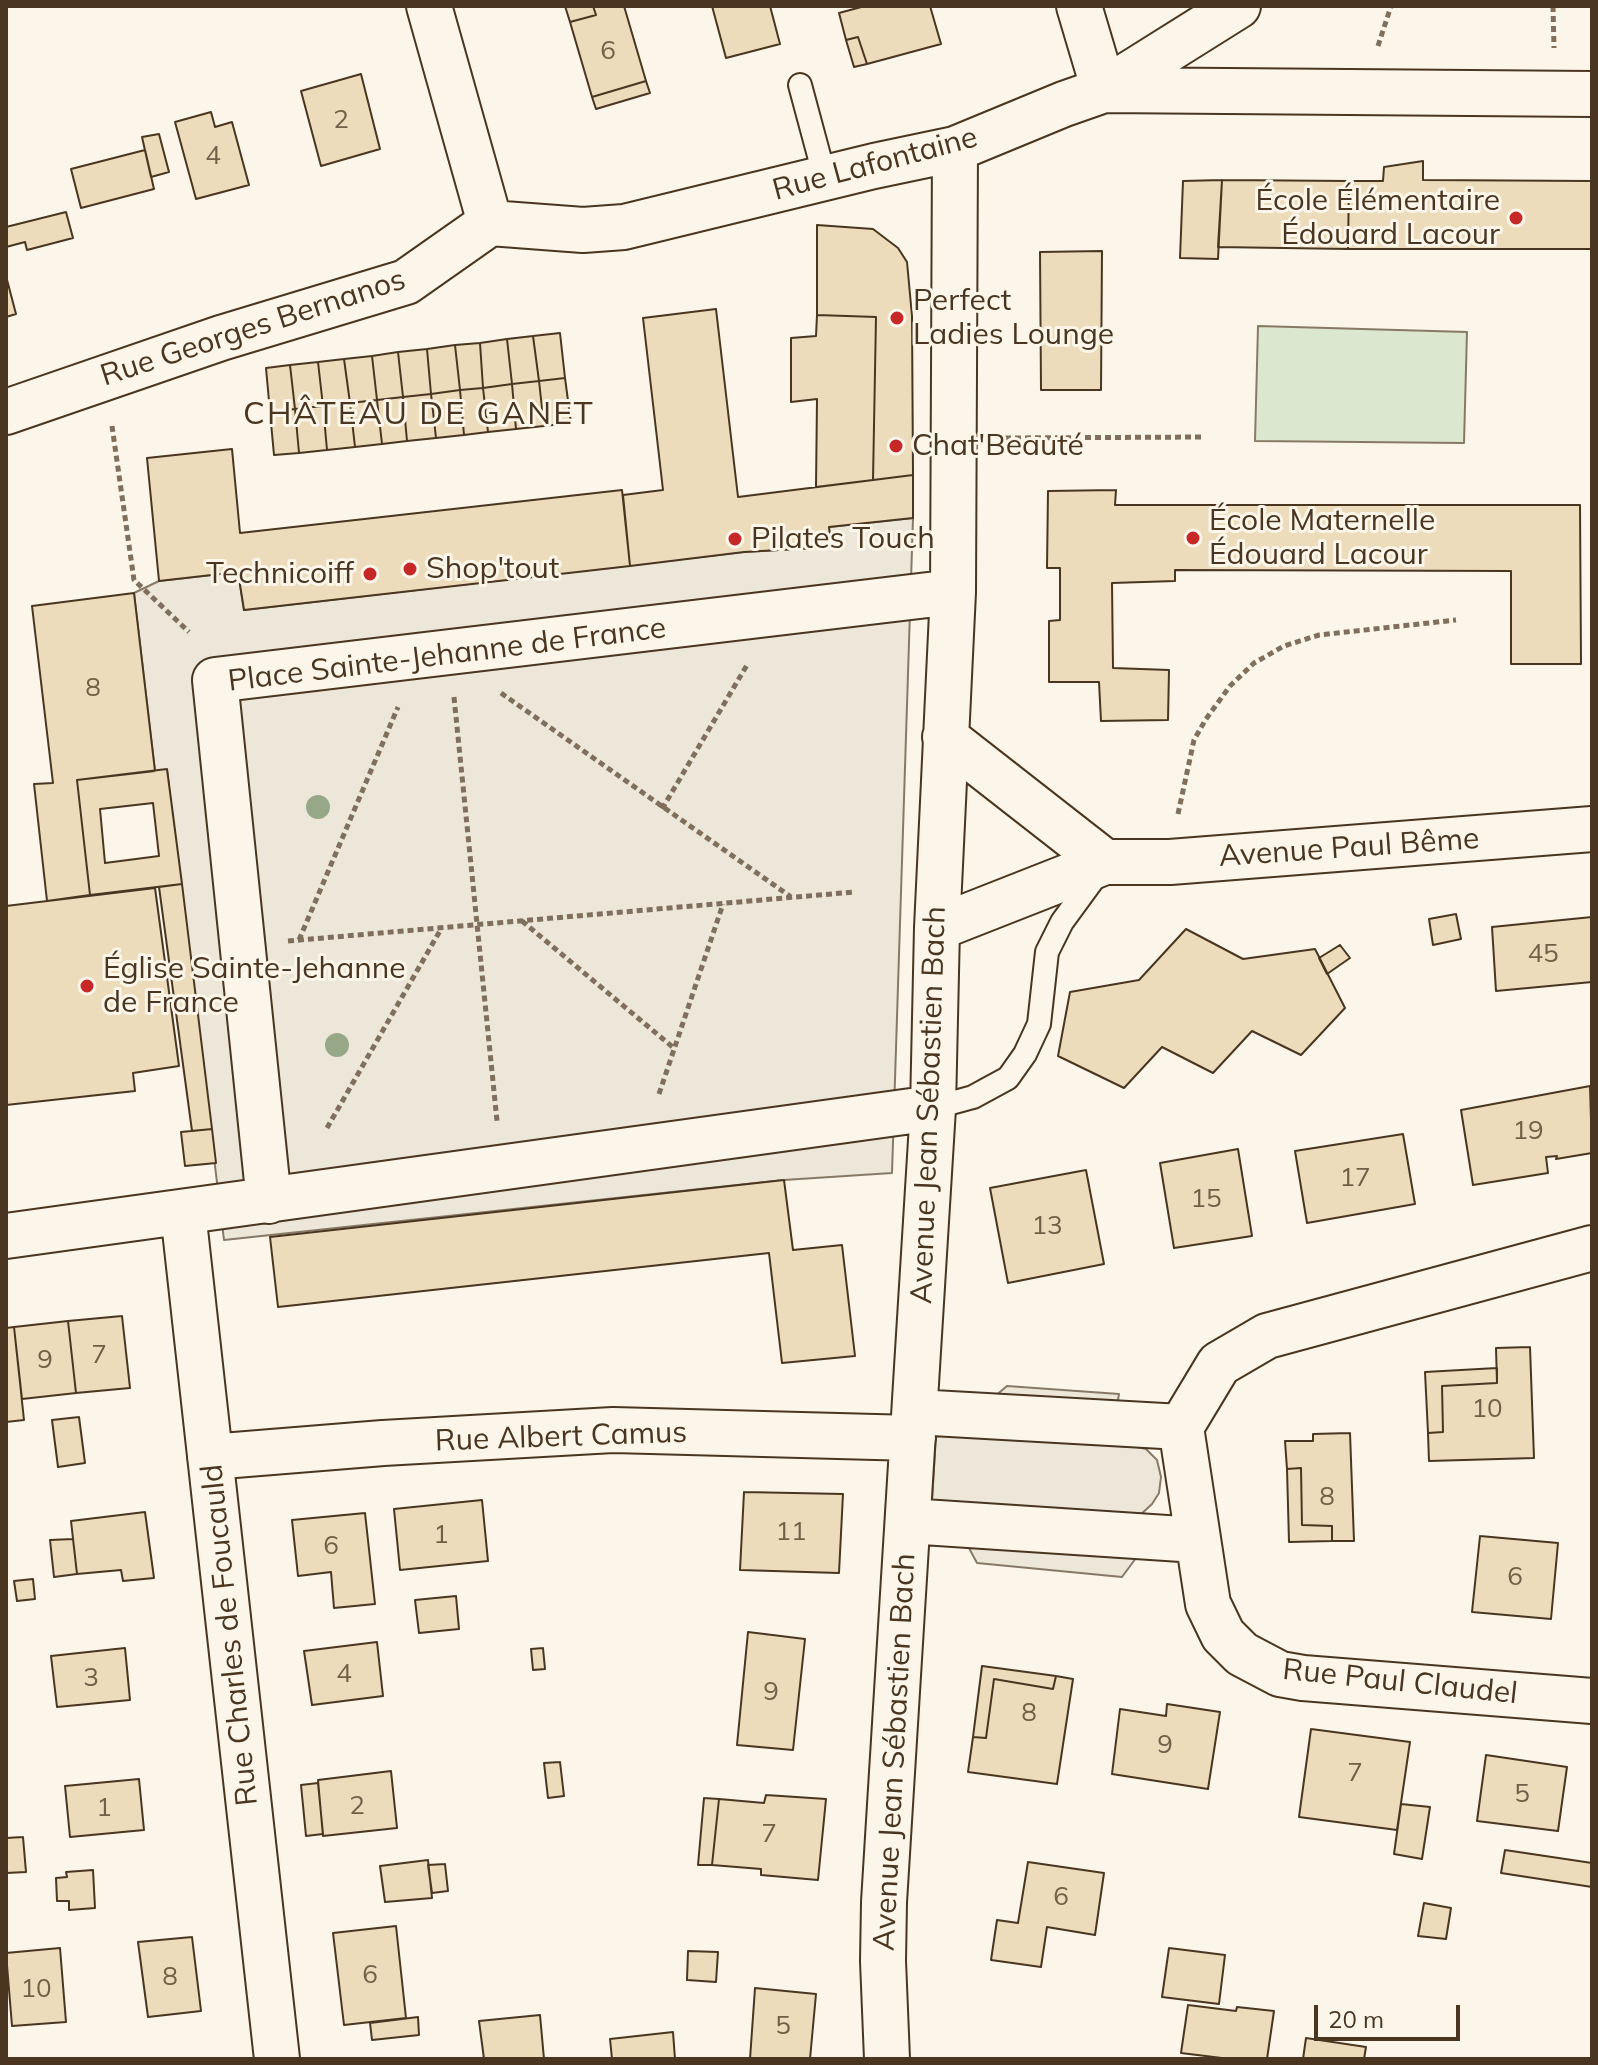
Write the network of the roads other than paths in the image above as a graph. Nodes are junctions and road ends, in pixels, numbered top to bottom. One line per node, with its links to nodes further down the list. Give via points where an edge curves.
1 (429, 6): 9 (street)
2 (1079, 6): 5 (street)
3 (1238, 6): 5 (street)
4 (800, 85): 8 (lane)
5 (1104, 90): 6 (street, Rue Lafontaine); 7 (street, Rue Lafontaine)
6 (1592, 94)
7 (955, 149): 8 (street, Rue Lafontaine); 11 (street, Avenue Jean Sébastien Bach)
8 (825, 178): 9 (street, Rue Lafontaine, via 624,227 583,230)
9 (490, 223): 10 (street, Rue Georges Bernanos, via 406,282)
10 (6, 412)
11 (953, 592): 12 (street, Avenue Jean Sébastien Bach); 17 (street, Place Sainte-Jehanne de France, via 215,680)
12 (945, 737): 14 (street); 15 (street, Avenue Jean Sébastien Bach)
13 (1592, 829): 14 (street, Avenue Paul Bême, via 1170,862)
14 (1105, 862): 15 (street, Avenue Paul Bême); 16 (lane, via 1047,952 1039,1024 1025,1054 1008,1078 973,1097)
15 (937, 928): 16 (street, Avenue Jean Sébastien Bach)
16 (933, 1108): 17 (street); 21 (street, Avenue Jean Sébastien Bach)
17 (269, 1201): 18 (street)
18 (183, 1212): 19 (street); 23 (street, Rue Charles de Foucauld)
19 (6, 1236)
20 (1592, 1248): 22 (street, via 1267,1336 1219,1364)
21 (914, 1425): 22 (street); 23 (street, Rue Albert Camus, via 613,1430); 24 (street, Avenue Jean Sébastien Bach)
22 (1181, 1427): 25 (street, Rue Paul Claudel)
23 (210, 1457): 27 (street, Rue Charles de Foucauld)
24 (908, 1521): 25 (street); 28 (street, Avenue Jean Sébastien Bach, via 884,1902)
25 (1197, 1540): 26 (street, Rue Paul Claudel, via 1208,1604 1223,1635 1242,1654 1280,1674)
26 (1592, 1701)
27 (277, 2059)
28 (887, 2059)

